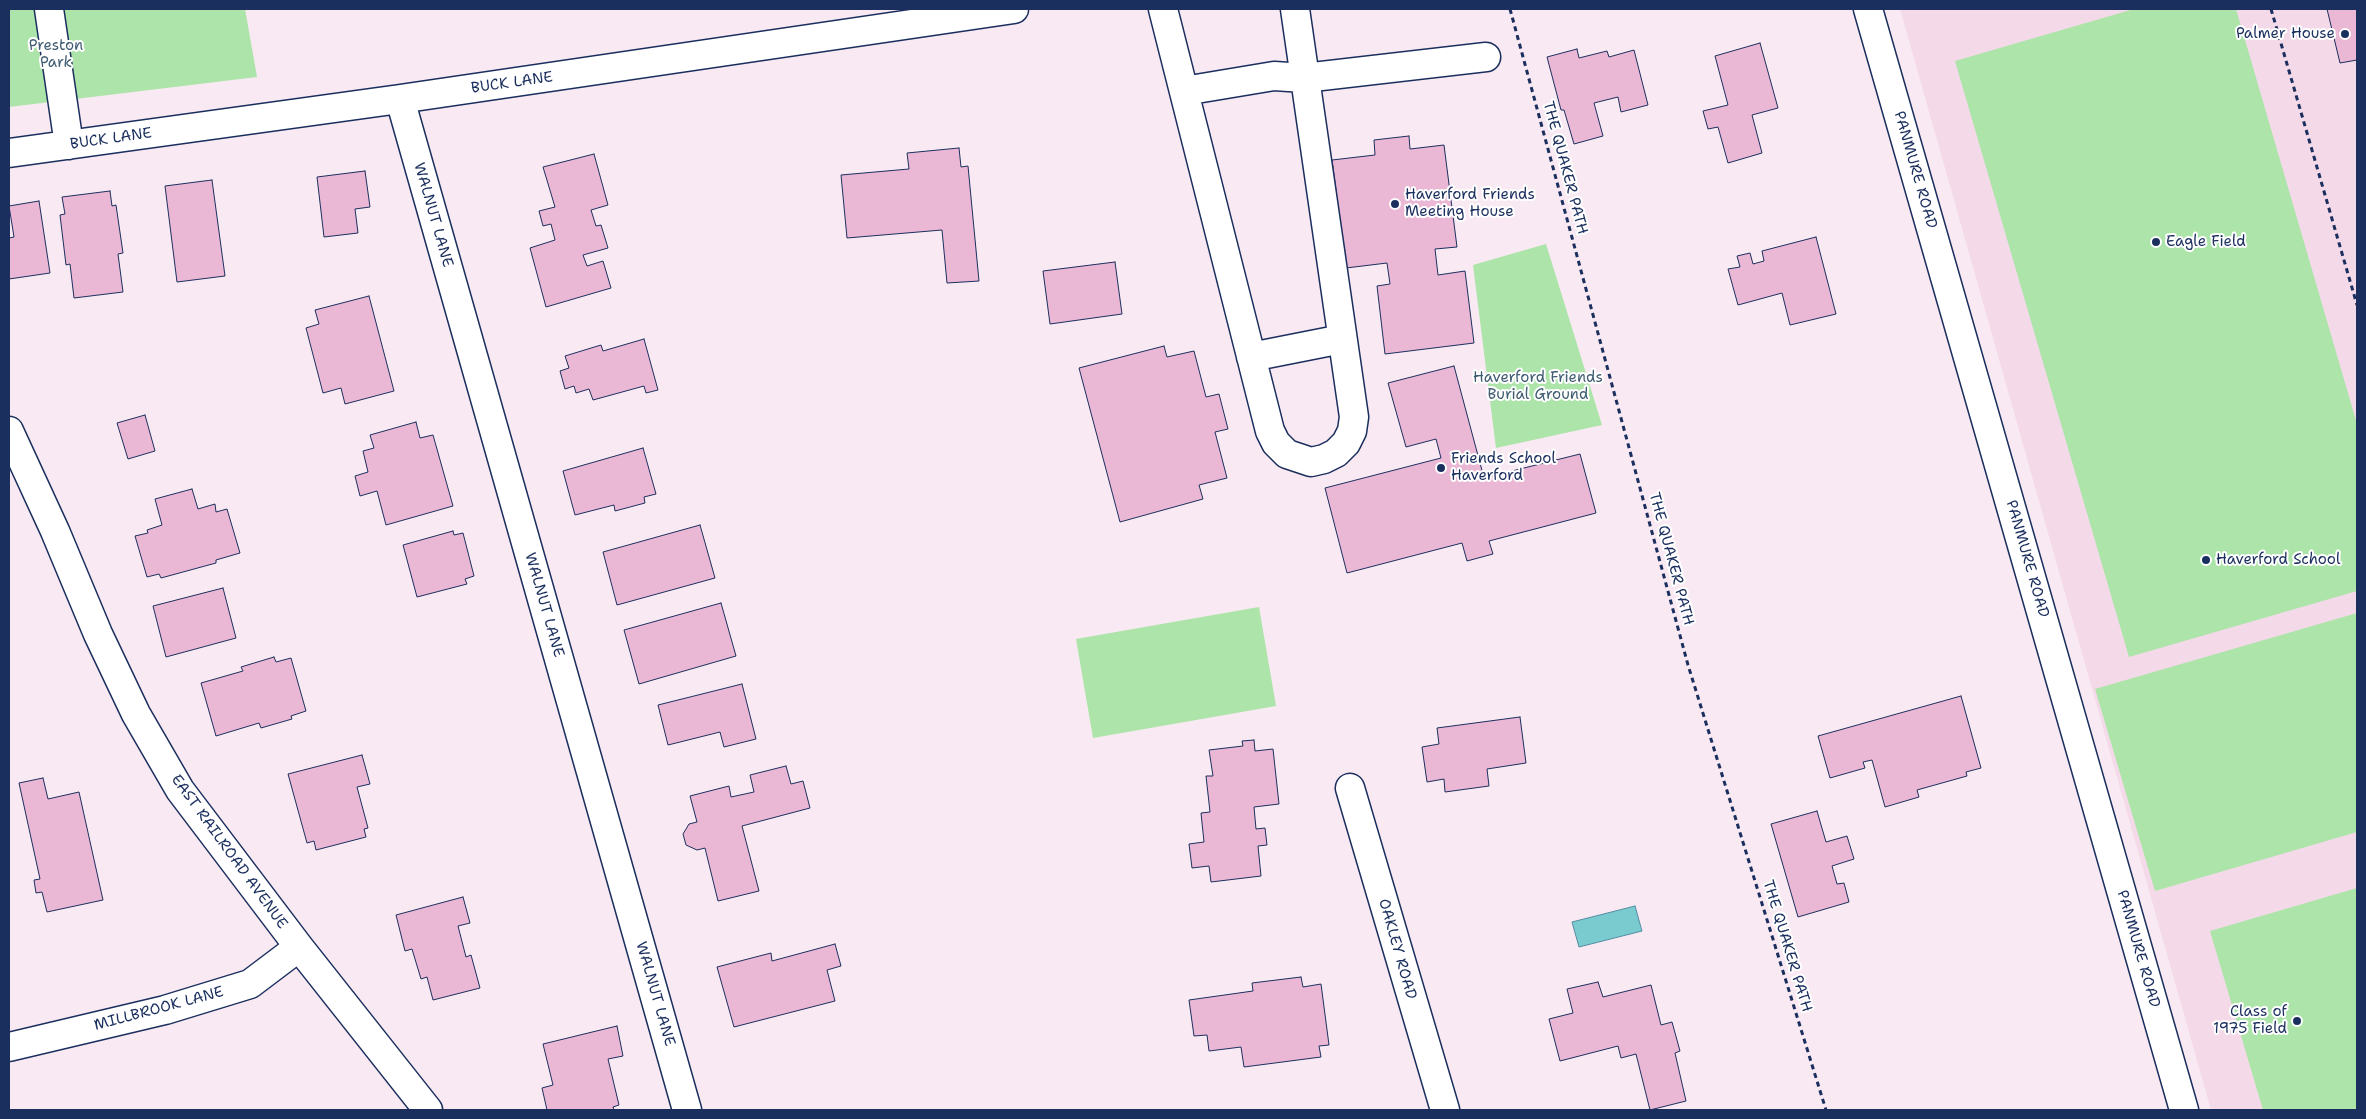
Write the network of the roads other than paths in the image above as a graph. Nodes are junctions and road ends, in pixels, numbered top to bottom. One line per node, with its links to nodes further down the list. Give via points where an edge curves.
1 (49, 9): 11 (street)
2 (1014, 9): 6 (street, BUCK LANE)
3 (1163, 9): 9 (street)
4 (1295, 9): 8 (street)
5 (1868, 9): 22 (street, PANMURE ROAD)
6 (906, 17): 10 (street, BUCK LANE)
7 (1486, 57): 8 (street)
8 (1304, 78): 9 (street, via 1274,76); 13 (street)
9 (1184, 91): 14 (street)
10 (400, 99): 11 (street, BUCK LANE); 20 (street, WALNUT LANE)
11 (69, 145): 12 (street, BUCK LANE)
12 (9, 153)
13 (1342, 339): 14 (street); 14 (street, via 1354,417 1352,431 1336,453 1311,462 1287,454 1276,443)
14 (1251, 357)
15 (9, 431): 17 (street, EAST RAILROAD AVENUE, via 98,634 141,722 180,790)
16 (1350, 788): 21 (street, OAKLEY ROAD)
17 (299, 947): 18 (street, MILLBROOK LANE, via 250,984 165,1010); 19 (street, EAST RAILROAD AVENUE)
18 (9, 1047)
19 (428, 1110)
20 (688, 1110)
21 (1444, 1110)
22 (2184, 1110)

